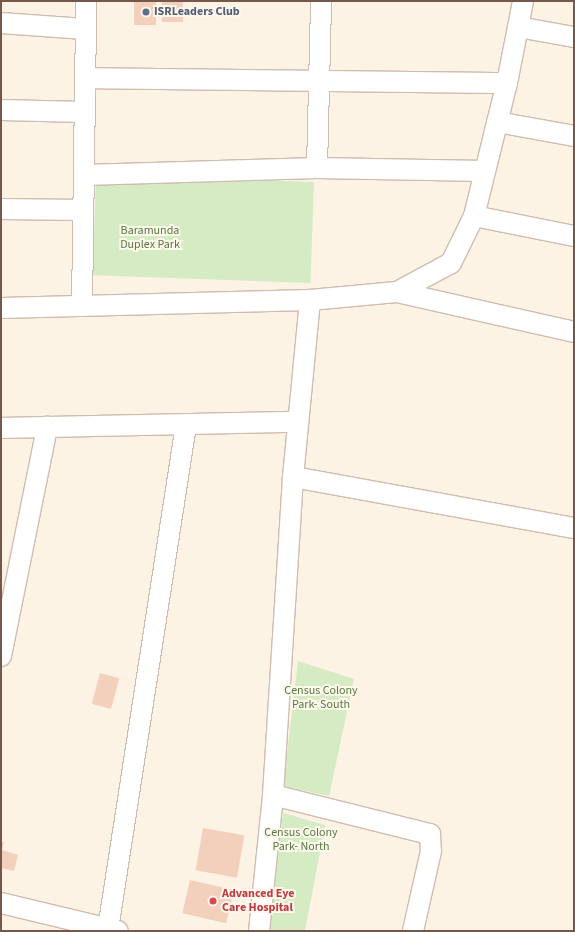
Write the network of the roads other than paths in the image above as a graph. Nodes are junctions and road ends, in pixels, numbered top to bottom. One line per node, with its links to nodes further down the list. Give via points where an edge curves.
1 (86, 1): 6 (street)
2 (320, 1): 9 (street)
3 (523, 1): 5 (street)
4 (1, 23): 6 (street)
5 (518, 27): 7 (street); 10 (street)
6 (85, 29): 8 (street)
7 (574, 37)
8 (85, 78): 9 (street); 12 (street)
9 (318, 81): 10 (street); 15 (street)
10 (507, 84): 13 (street)
11 (1, 110): 12 (street)
12 (84, 112): 17 (street)
13 (497, 122): 14 (street); 16 (street)
14 (574, 136)
15 (318, 168): 16 (street); 17 (street)
16 (485, 172): 20 (street)
17 (84, 175): 19 (street)
18 (1, 209): 19 (street)
19 (83, 210): 24 (street)
20 (474, 216): 21 (street); 22 (street, via 451,263)
21 (574, 236)
22 (397, 292): 23 (street); 26 (street)
23 (310, 300): 24 (street); 27 (street)
24 (82, 306): 25 (street)
25 (1, 308)
26 (574, 332)
27 (298, 422): 28 (street); 31 (street)
28 (186, 424): 29 (street); 36 (street)
29 (47, 427): 30 (street); 33 (street)
30 (1, 428)
31 (293, 477): 32 (street); 34 (street)
32 (574, 528)
33 (1, 656)
34 (273, 795): 37 (street); 38 (street, via 430,834 431,851)
35 (1, 903): 36 (street)
36 (113, 930)
37 (259, 931)
38 (413, 931)

